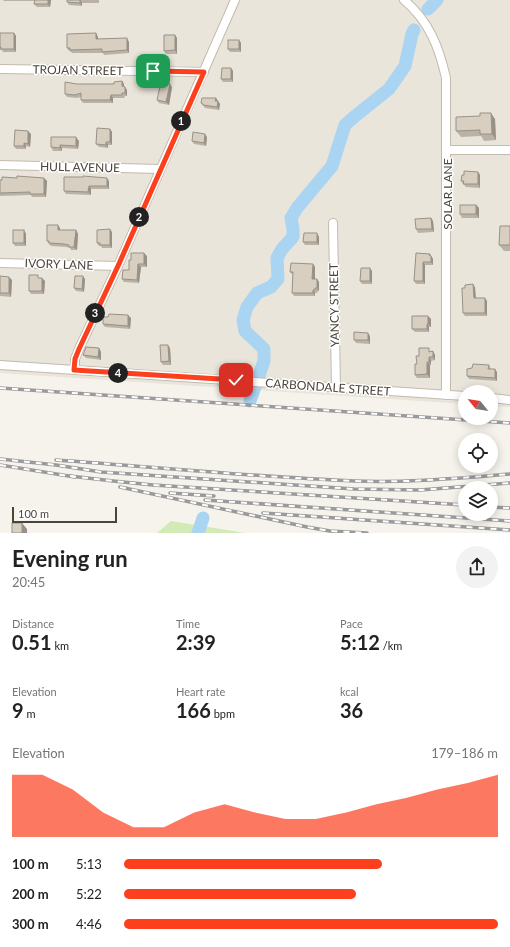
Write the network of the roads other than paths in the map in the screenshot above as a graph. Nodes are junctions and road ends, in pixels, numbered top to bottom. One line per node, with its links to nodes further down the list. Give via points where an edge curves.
1 (235, 0): 4 (street)
2 (406, 2): 5 (street, SOLAR LANE, via 431,33 441,55 446,78)
3 (0, 69): 4 (street, TROJAN STREET)
4 (204, 72): 8 (street)
5 (447, 150): 6 (street); 15 (street, SOLAR LANE)
6 (510, 150)
7 (0, 165): 8 (street, HULL AVENUE)
8 (160, 169): 11 (street)
9 (333, 223): 14 (street, YANCY STREET)
10 (0, 263): 11 (street, IVORY LANE)
11 (118, 266): 13 (street, via 79,349)
12 (0, 365): 13 (street, CARBONDALE STREET)
13 (74, 370): 14 (street, CARBONDALE STREET)
14 (336, 387): 15 (street, CARBONDALE STREET)
15 (446, 395): 16 (street, CARBONDALE STREET)
16 (458, 396)
17 (498, 399): 18 (street)
18 (510, 400)

